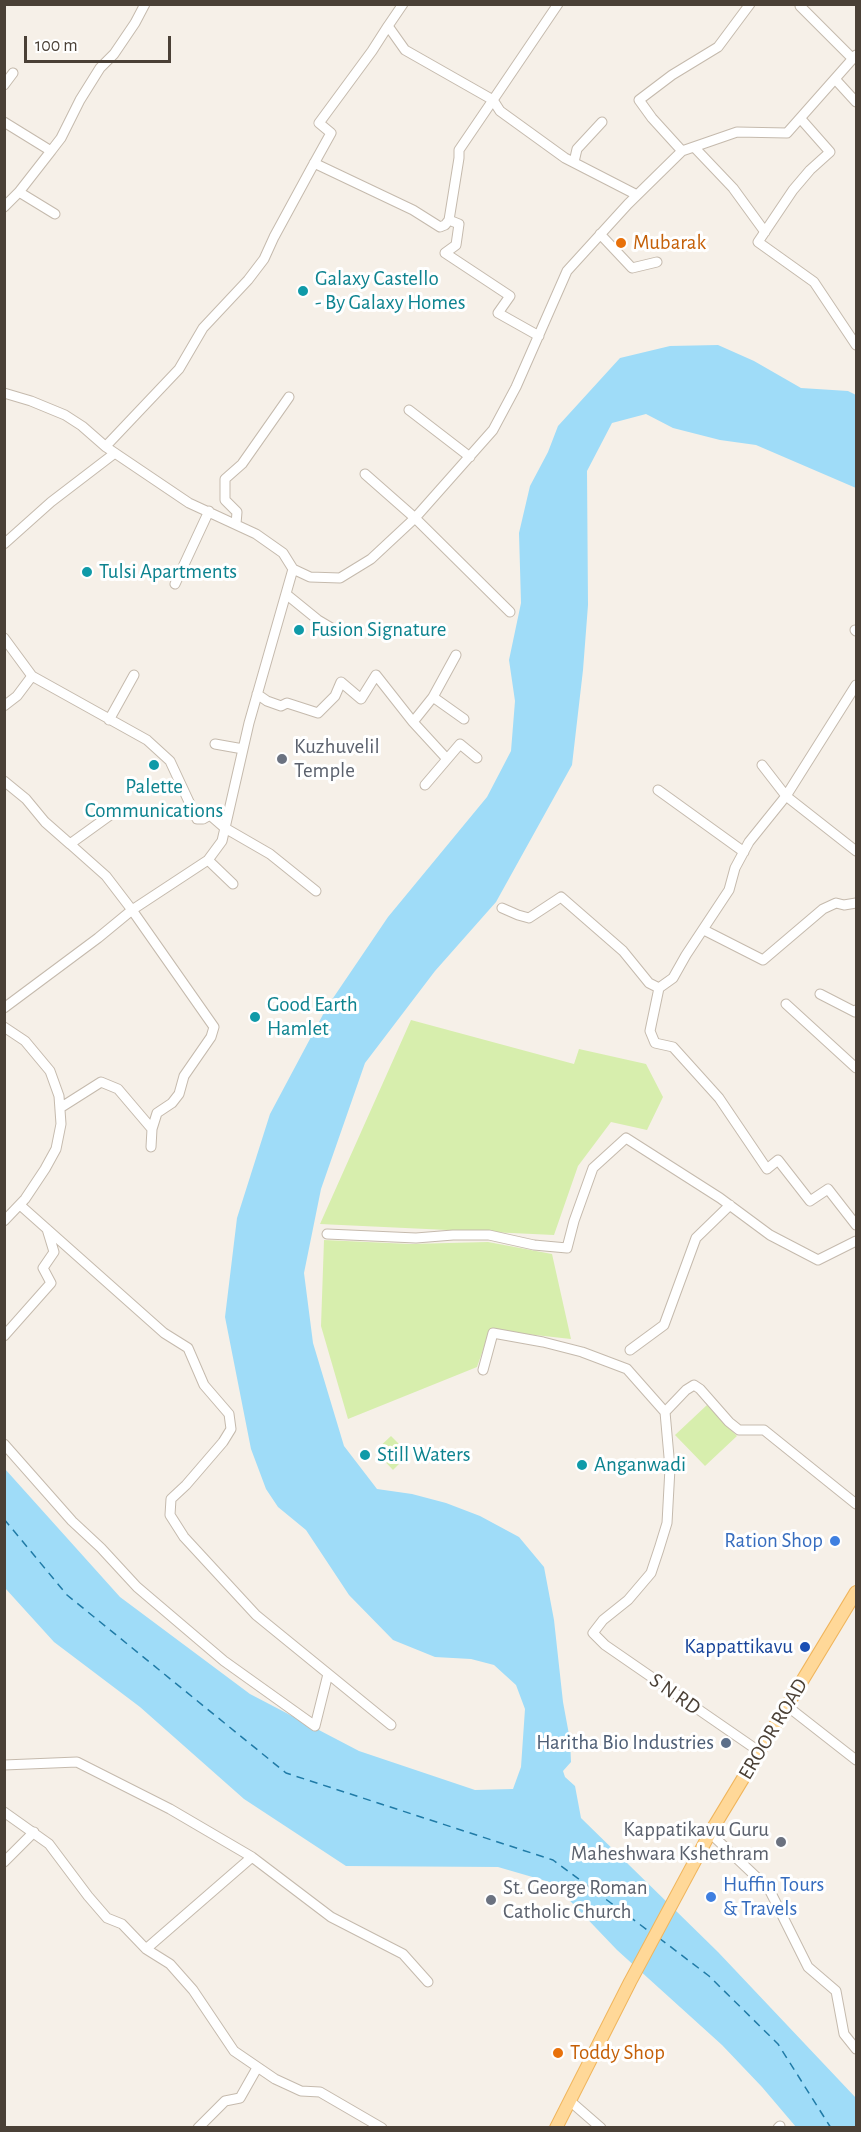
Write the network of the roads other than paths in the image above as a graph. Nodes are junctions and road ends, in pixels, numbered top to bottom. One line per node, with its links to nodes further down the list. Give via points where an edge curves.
1 (145, 4): 17 (street, via 95,76)
2 (403, 4): 6 (street)
3 (558, 4): 11 (street)
4 (750, 4): 18 (street, via 718,47 639,100)
5 (800, 6): 7 (street)
6 (388, 27): 11 (street, via 405,50); 20 (street, via 319,123 331,133)
7 (855, 57): 9 (street)
8 (13, 73): 10 (street)
9 (835, 79): 12 (street); 13 (street)
10 (4, 85)
11 (493, 100): 19 (street, via 500,111 523,129); 25 (street, via 459,150)
12 (856, 102)
13 (800, 118): 16 (street, via 787,133 737,132); 26 (street, via 830,152 801,180)
14 (4, 122): 17 (street)
15 (602, 122): 19 (street, via 577,148)
16 (694, 147): 18 (street); 26 (street, via 733,189)
17 (51, 151): 21 (street)
18 (682, 151): 22 (street)
19 (574, 162): 22 (street)
20 (314, 163): 25 (street, via 440,226); 34 (street, via 264,259 203,328 179,369)
21 (19, 192): 23 (street); 24 (street)
22 (637, 195): 27 (street)
23 (4, 207)
24 (55, 214)
25 (449, 220): 29 (street, via 459,224 456,245 446,253 510,296 498,313)
26 (765, 232): 30 (street, via 758,242 814,282)
27 (600, 234): 28 (street, via 632,268); 29 (street, via 567,271)
28 (657, 262)
29 (539, 336): 36 (street, via 493,430)
30 (856, 345)
31 (4, 393): 34 (street, via 65,414)
32 (289, 397): 40 (street, via 242,464 225,479 225,501 237,512)
33 (409, 410): 36 (street)
34 (106, 446): 35 (street)
35 (115, 453): 38 (street, via 189,503); 41 (street)
36 (470, 457): 39 (street)
37 (365, 474): 39 (street)
38 (209, 511): 40 (street); 43 (street)
39 (415, 518): 42 (street, via 371,559 340,578 310,577); 45 (street)
40 (236, 524): 42 (street, via 283,553)
41 (4, 544)
42 (293, 569): 44 (street)
43 (175, 584)
44 (286, 594): 46 (street, via 318,621); 52 (street)
45 (510, 612)
46 (340, 633)
47 (4, 638): 50 (street)
48 (456, 656): 53 (street)
49 (134, 675): 56 (street)
50 (32, 676): 54 (street); 56 (street)
51 (856, 685): 66 (street)
52 (257, 694): 57 (street, via 267,702 281,706 286,703 318,713 335,696 341,682 361,699 376,675); 59 (street)
53 (433, 697): 55 (street); 57 (street)
54 (4, 706)
55 (464, 719)
56 (109, 720): 68 (street, via 147,740 170,761 196,819 210,815)
57 (413, 723): 61 (street)
58 (215, 744): 59 (street)
59 (243, 748): 68 (street)
60 (477, 758): 61 (street, via 459,744)
61 (447, 759): 64 (street)
62 (762, 765): 66 (street)
63 (4, 781): 69 (street)
64 (425, 785)
65 (658, 790): 71 (street)
66 (786, 796): 70 (street); 71 (street)
67 (113, 813): 69 (street)
68 (225, 828): 72 (street, via 222,841); 74 (street, via 270,854)
69 (70, 844): 77 (street, via 106,876)
70 (856, 851)
71 (744, 852): 78 (street, via 729,890)
72 (208, 860): 73 (street); 77 (street)
73 (233, 884)
74 (316, 891)
75 (856, 903): 78 (street, via 836,903 823,909 763,960)
76 (502, 908): 79 (street, via 529,918 561,897 623,951 649,983)
77 (132, 910): 82 (street); 87 (street, via 214,1027 184,1076 179,1094 157,1113)
78 (704, 930): 79 (street, via 673,978)
79 (659, 988): 92 (street, via 650,1031 655,1043 673,1047 719,1098 766,1169 778,1160 810,1201 828,1188)
80 (820, 994): 83 (street)
81 (786, 1004): 85 (street)
82 (4, 1008)
83 (856, 1010)
84 (4, 1027): 86 (street, via 25,1041 50,1071)
85 (856, 1068)
86 (60, 1108): 87 (street, via 101,1082 118,1089); 89 (street, via 56,1149)
87 (152, 1130): 88 (street)
88 (151, 1147)
89 (20, 1205): 91 (street); 93 (street)
90 (730, 1205): 94 (street, via 626,1138 593,1168 567,1248 489,1235 416,1238); 95 (street, via 770,1235 818,1260); 97 (street, via 696,1238 664,1325)
91 (4, 1221)
92 (856, 1225)
93 (47, 1229): 96 (street, via 54,1252 43,1268 51,1283); 103 (street, via 164,1333 188,1348 204,1385 229,1414 231,1429 171,1499 170,1515 184,1537 255,1615)
94 (327, 1234)
95 (856, 1241)
96 (4, 1336)
97 (630, 1350)
98 (483, 1370): 99 (street, via 493,1333 543,1342 627,1369)
99 (665, 1412): 101 (street, via 694,1385 739,1430 764,1430); 106 (street, S N RD, via 670,1468 667,1523 659,1549 651,1573 593,1633 605,1646)
100 (4, 1444): 103 (street, via 137,1587 224,1661 315,1726)
101 (856, 1504)
102 (856, 1594): 104 (main road, EROOR ROAD)
103 (328, 1674): 105 (street)
104 (787, 1706): 106 (main road, EROOR ROAD); 107 (street)
105 (391, 1725)
106 (760, 1752): 111 (main road, EROOR ROAD)
107 (856, 1760)
108 (4, 1765): 112 (street, via 77,1762 170,1809)
109 (4, 1812): 110 (street)
110 (34, 1832): 113 (street); 114 (street, via 50,1844 107,1918 122,1924)
111 (710, 1833): 116 (street, via 769,1889 808,1967 836,1991 844,2034); 118 (main road, EROOR ROAD)
112 (252, 1857): 114 (street); 115 (street, via 331,1917 403,1954)
113 (4, 1862)
114 (146, 1949): 117 (street, via 170,1964 193,1990 234,2051)
115 (428, 1982)
116 (856, 2049)
117 (257, 2068): 119 (street, via 240,2098 225,2101); 120 (street, via 301,2091 320,2092)
118 (570, 2101): 121 (main road); 122 (street)
119 (198, 2127)
120 (381, 2127)
121 (556, 2127)
122 (601, 2127)

